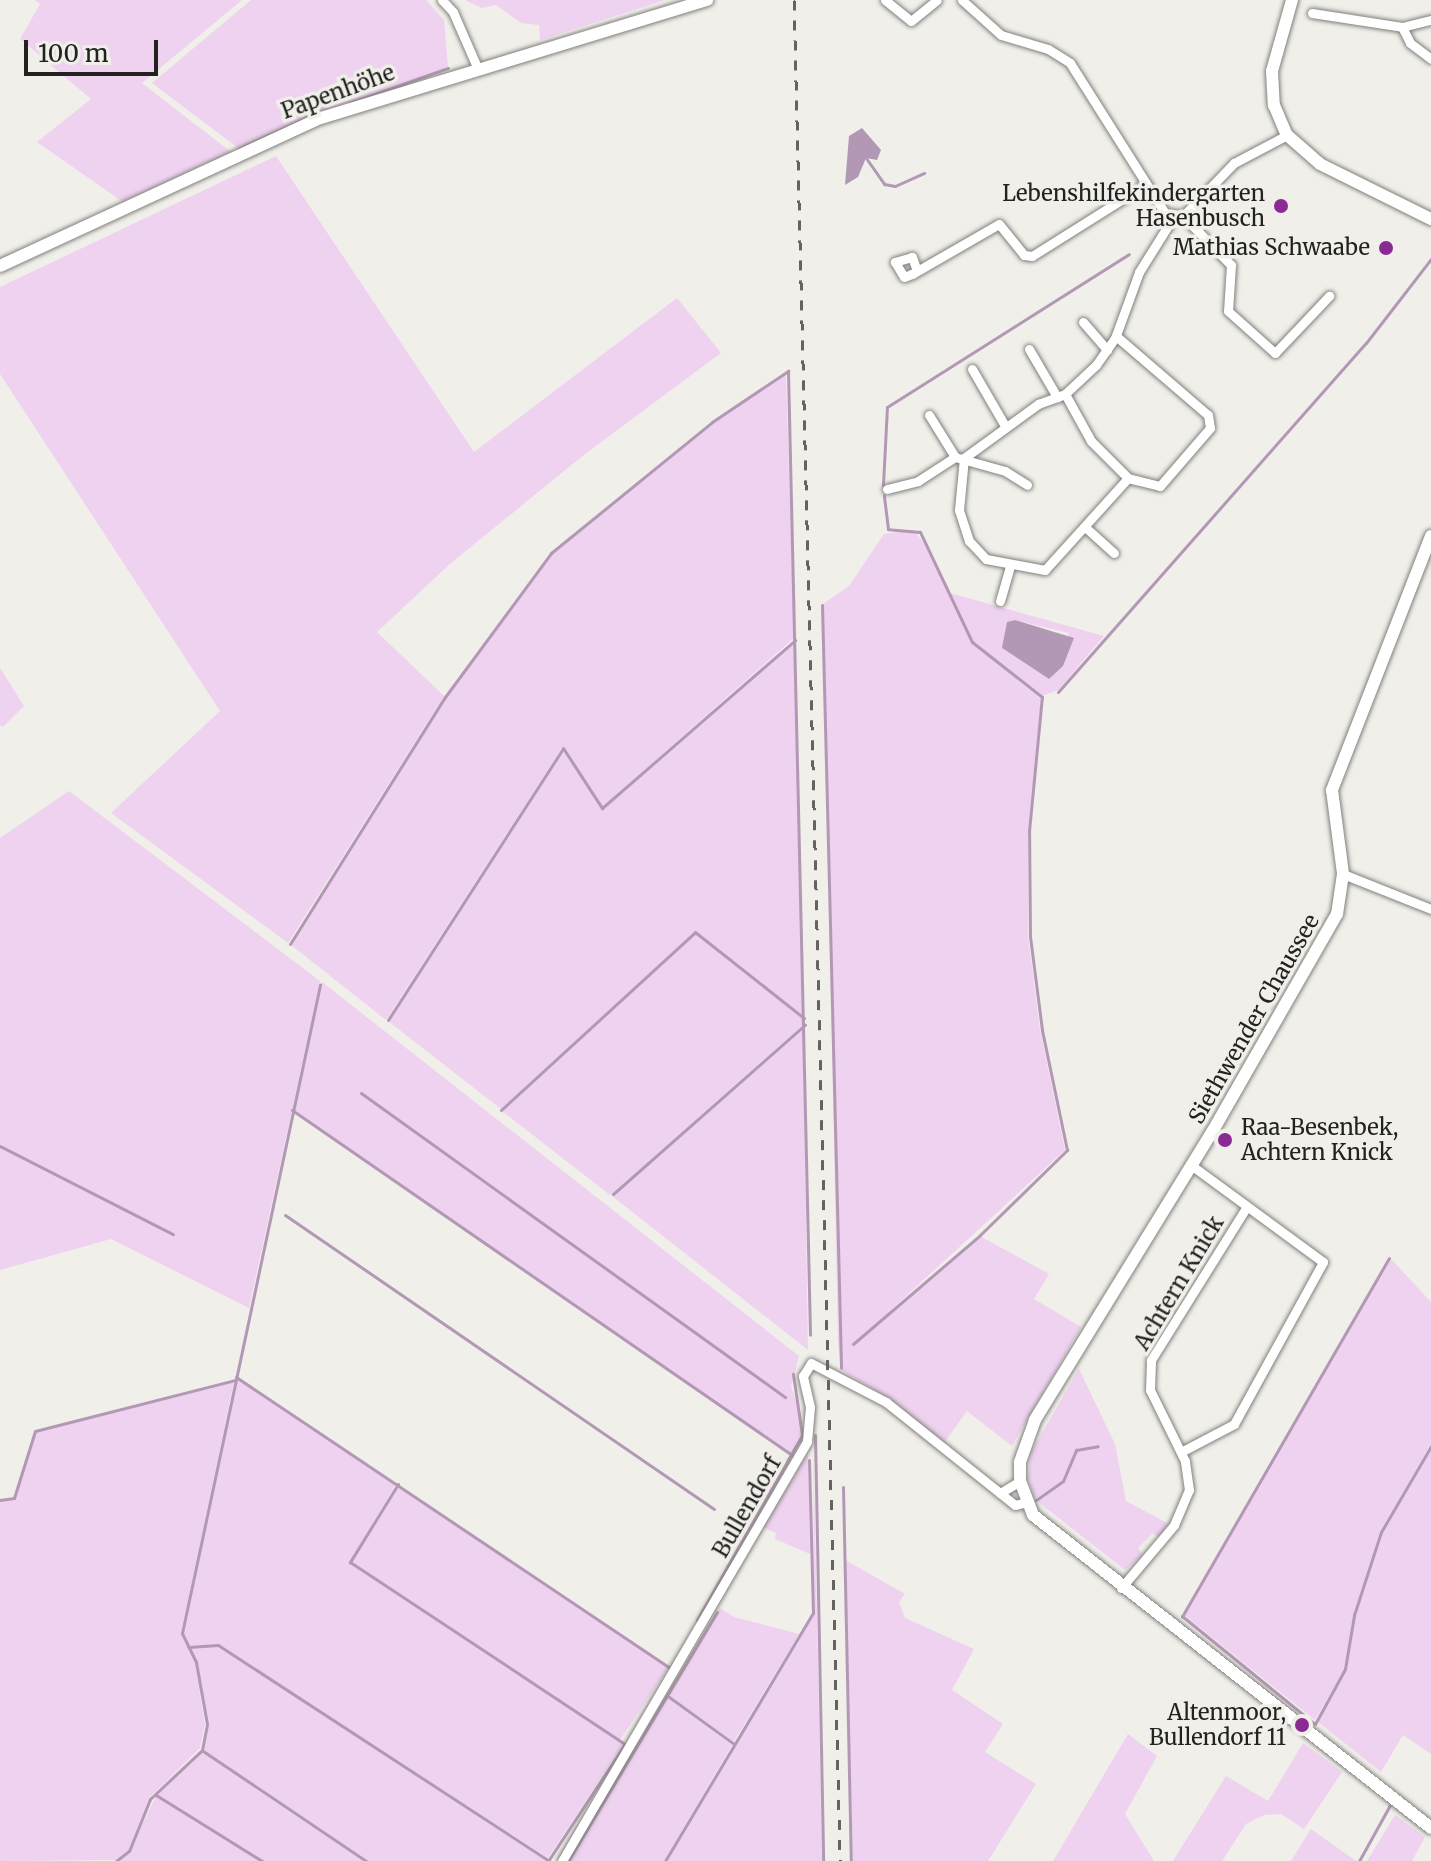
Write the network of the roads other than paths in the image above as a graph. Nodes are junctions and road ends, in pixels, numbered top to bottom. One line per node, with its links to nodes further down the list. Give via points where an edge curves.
1 (442, 0): 11 (street, via 453,12)
2 (707, 0): 11 (main road, Papenhöhe)
3 (885, 0): 4 (street, via 907,25)
4 (937, 0)
5 (962, 0): 13 (street, via 1001,35 1048,49 1070,63)
6 (1292, 0): 12 (main road, via 1272,71 1274,105)
7 (1312, 13): 9 (street)
8 (1431, 20): 9 (street)
9 (1402, 27): 10 (street, via 1410,43)
10 (1431, 59)
11 (477, 67): 16 (main road, Papenhöhe, via 290,130)
12 (1287, 135): 14 (street, via 1234,163); 15 (main road, via 1320,164)
13 (1143, 186): 14 (street, via 1155,203); 17 (street, via 1032,256 1024,255 999,224)
14 (1178, 216): 18 (street, via 1231,265 1228,311 1275,353); 20 (street, via 1139,272)
15 (1431, 219)
16 (0, 266)
17 (916, 268)
18 (1329, 296)
19 (1083, 322): 22 (street)
20 (1116, 336): 22 (street); 28 (street, via 1208,415 1210,428 1160,486)
21 (1029, 349): 24 (street)
22 (1107, 350): 24 (street)
23 (972, 369): 26 (street)
24 (1061, 396): 26 (street); 28 (street, via 1091,441)
25 (929, 415): 27 (street)
26 (1005, 426): 27 (street)
27 (959, 457): 29 (street, via 1005,471); 30 (street, via 918,481); 34 (street, via 959,510 969,541 986,559)
28 (1128, 478): 31 (street)
29 (1027, 485)
30 (887, 489)
31 (1085, 527): 33 (street); 34 (street, via 1045,570)
32 (1431, 536): 36 (main road, Siethwender Chaussee, via 1332,790)
33 (1114, 553)
34 (1010, 566): 35 (street)
35 (1000, 601)
36 (1343, 874): 37 (street); 38 (main road, Siethwender Chaussee, via 1337,914)
37 (1431, 909)
38 (1191, 1165): 39 (street); 41 (main road, Siethwender Chaussee, via 1035,1420 1020,1462)
39 (1246, 1208): 40 (street, Achtern Knick, via 1148,1369 1150,1390); 40 (street, via 1318,1255 1322,1270 1234,1424)
40 (1181, 1452): 43 (street, Achtern Knick, via 1188,1475 1186,1502 1174,1525)
41 (1021, 1492): 42 (street); 42 (street, Bullendorf, via 1015,1505); 43 (main road, Bullendorf)
42 (1000, 1493): 45 (street, Bullendorf, via 886,1402 811,1363 803,1376 811,1427 807,1441)
43 (1121, 1588): 44 (main road, Bullendorf)
44 (1431, 1828)
45 (562, 1861)

